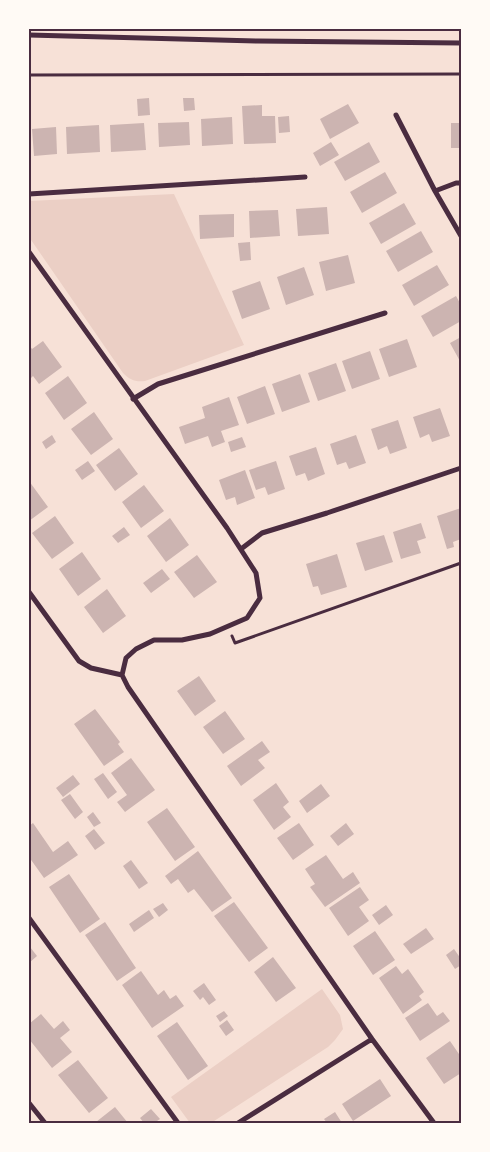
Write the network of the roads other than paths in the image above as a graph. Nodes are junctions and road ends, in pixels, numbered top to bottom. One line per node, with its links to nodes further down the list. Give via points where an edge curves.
1 (29, 35): 2 (street)
2 (461, 43)
3 (396, 116): 6 (street)
4 (305, 177): 7 (street)
5 (461, 183): 6 (street)
6 (435, 191): 8 (street)
7 (29, 194)
8 (461, 236)
9 (29, 252): 11 (street)
10 (385, 313): 11 (street, via 158,384)
11 (133, 399): 13 (street)
12 (461, 468): 13 (street, via 262,533)
13 (242, 549): 15 (street, via 256,572 260,598 247,618 201,636 154,640 145,644 126,658)
14 (29, 592): 15 (street, via 79,661 91,668)
15 (122, 675): 17 (street)
16 (29, 918): 20 (street)
17 (372, 1039): 21 (street); 22 (street)
18 (29, 1103): 19 (street)
19 (45, 1123)
20 (178, 1123)
21 (238, 1123)
22 (434, 1123)

